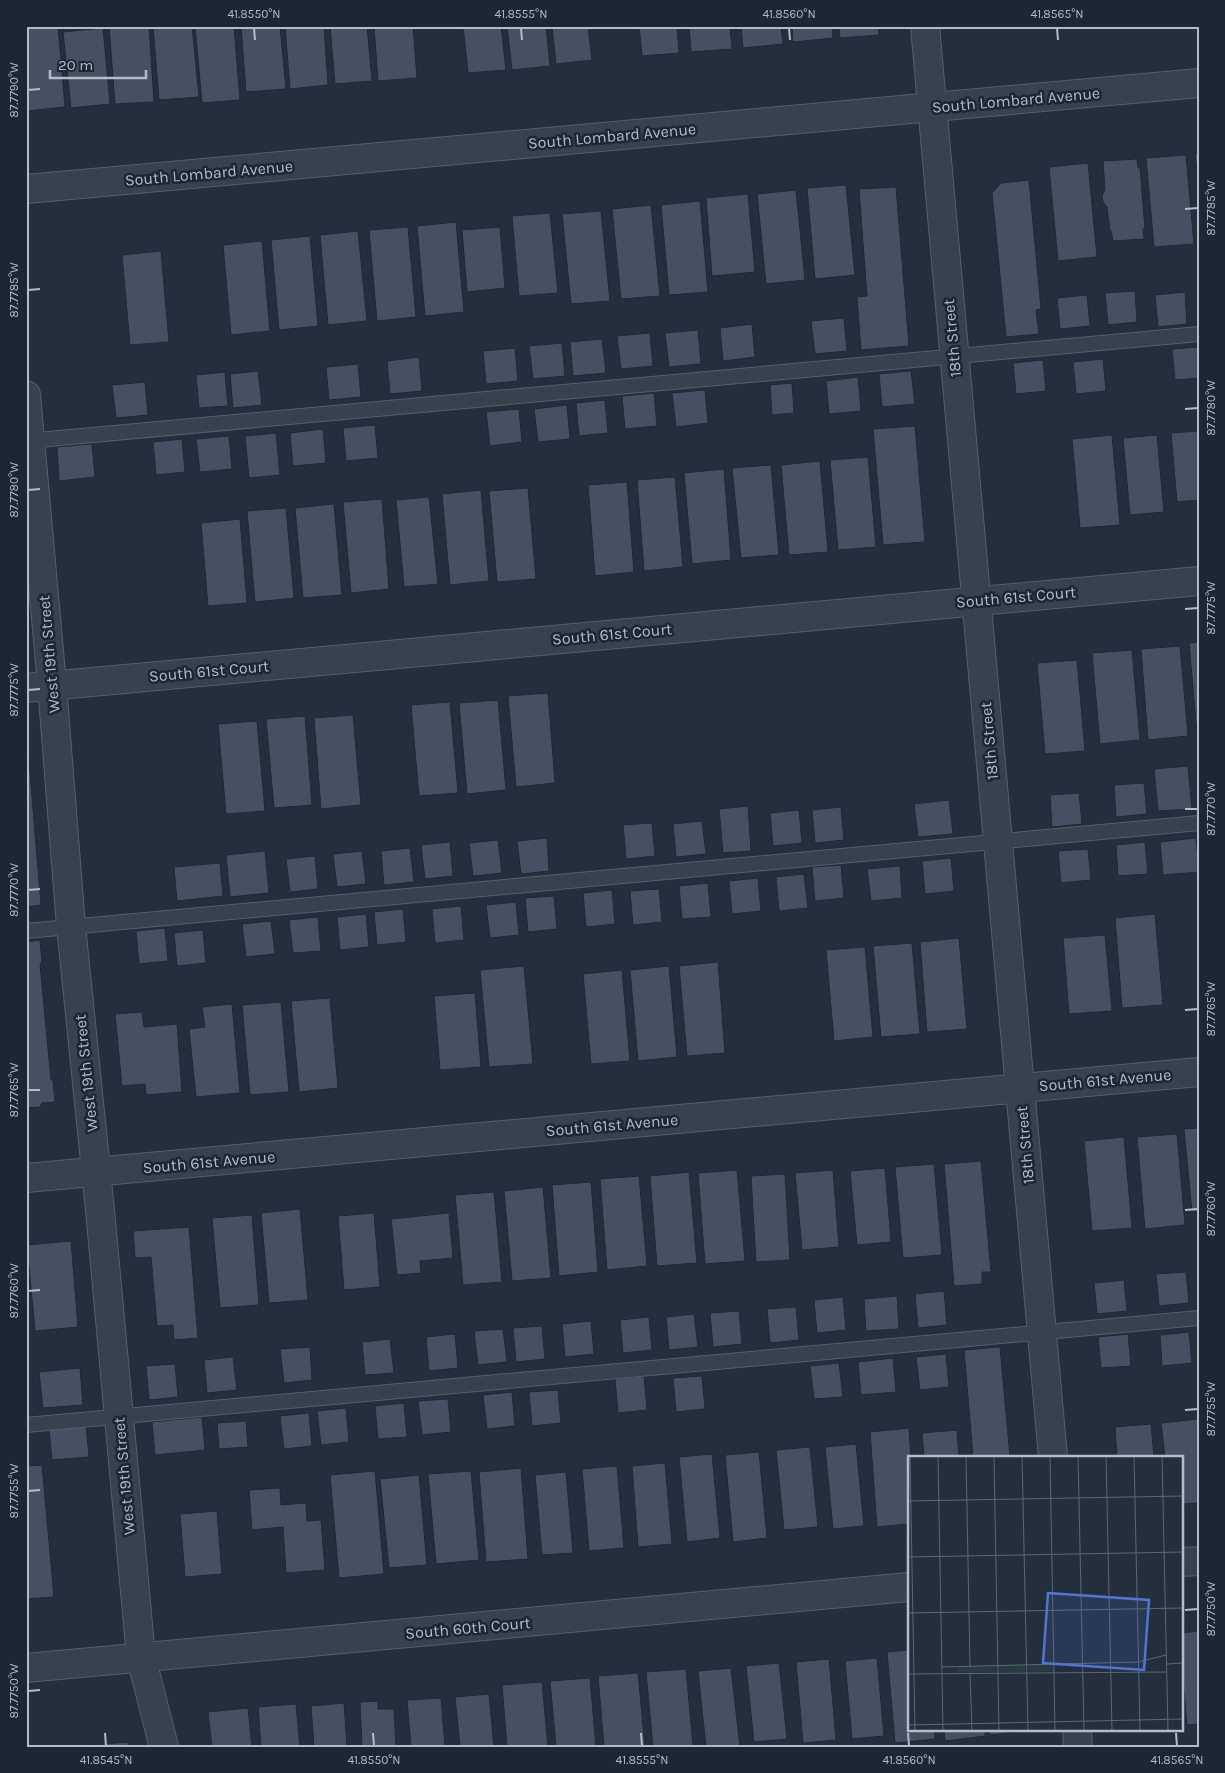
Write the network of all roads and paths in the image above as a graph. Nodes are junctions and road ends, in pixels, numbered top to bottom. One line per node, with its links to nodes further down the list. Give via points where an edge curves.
1 (925, 26): 3 (street, 18th Street)
2 (1199, 83): 3 (street, South Lombard Avenue)
3 (932, 107): 4 (street, South Lombard Avenue); 6 (street, 18th Street)
4 (26, 189)
5 (1199, 334): 6 (lane)
6 (954, 356): 8 (lane); 10 (street, 18th Street)
7 (26, 396): 8 (street, West 19th Street)
8 (28, 441): 11 (street, West 19th Street)
9 (1199, 581): 10 (street, South 61st Court)
10 (976, 601): 11 (street, South 61st Court); 13 (street, 18th Street)
11 (39, 686): 14 (street, West 19th Street)
12 (1199, 823): 13 (lane)
13 (998, 842): 14 (lane); 17 (street, 18th Street)
14 (71, 926): 15 (lane); 18 (street, West 19th Street)
15 (26, 931)
16 (1199, 1072): 17 (street, South 61st Avenue)
17 (1020, 1088): 18 (street, South 61st Avenue); 21 (street, 18th Street)
18 (96, 1172): 19 (street, South 61st Avenue); 22 (street, West 19th Street)
19 (26, 1178)
20 (1199, 1318): 21 (lane)
21 (1042, 1332): 22 (lane); 24 (street, 18th Street)
22 (119, 1416): 23 (lane); 28 (street, West 19th Street)
23 (26, 1425)
24 (1053, 1456)
25 (1199, 1561): 26 (street)
26 (1182, 1562)
27 (908, 1587): 28 (street, South 60th Court)
28 (141, 1657): 29 (street, South 60th Court); 31 (street, West 19th Street)
29 (26, 1668)
30 (1077, 1730): 32 (street)
31 (164, 1747)
32 (1078, 1747)

